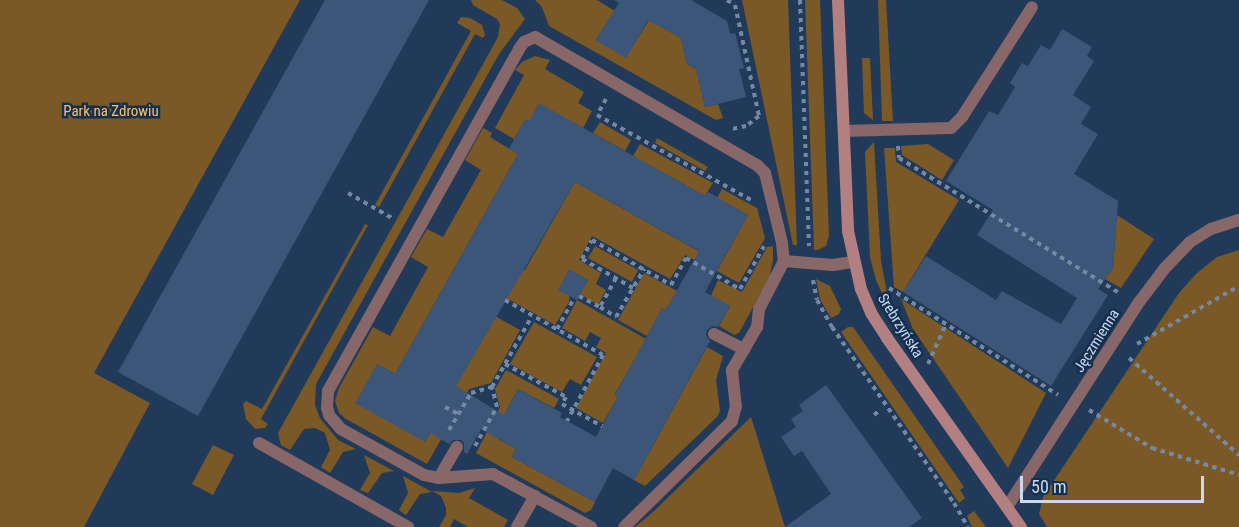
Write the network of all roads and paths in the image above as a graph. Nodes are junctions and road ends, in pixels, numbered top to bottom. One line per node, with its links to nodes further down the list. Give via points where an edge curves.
1 (727, 0): 5 (path, via 735,5 759,116 746,126 731,130)
2 (838, 0): 6 (street, Srebrzyńska)
3 (1032, 7): 7 (street, via 957,124 951,128)
4 (615, 83): 9 (path, via 597,115); 12 (street, via 758,165 765,173); 49 (street, via 535,37 524,42 328,391 329,416 341,429 424,475)
5 (721, 124)
6 (844, 131): 7 (street); 14 (street, Srebrzyńska)
7 (898, 131): 20 (path, via 899,158)
8 (348, 193): 10 (path)
9 (760, 205)
10 (392, 218)
11 (1239, 220): 35 (street, Jęczmienna, via 1211,230 1176,254 1140,301)
12 (780, 239): 13 (street); 15 (path, via 766,243 740,289 686,258 671,285)
13 (784, 261): 14 (street, via 833,265); 30 (street)
14 (853, 262): 51 (street, Srebrzyńska, via 871,313)
15 (644, 269): 16 (path, via 592,240 582,259); 18 (path)
16 (616, 279): 18 (path); 24 (path)
17 (1239, 286): 29 (path)
18 (633, 288): 24 (path, via 616,317)
19 (889, 288): 26 (path)
20 (1120, 294)
21 (579, 296): 24 (path)
22 (574, 298): 27 (path)
23 (505, 300): 25 (path)
24 (600, 308)
25 (532, 316): 27 (path); 32 (path)
26 (946, 324): 33 (path); 35 (path)
27 (557, 329): 37 (path, via 603,355)
28 (714, 334): 30 (street)
29 (1137, 344)
30 (744, 349): 55 (street, via 732,370 736,406 732,421)
31 (1129, 358): 46 (path)
32 (506, 364): 34 (path); 37 (path, via 566,397 562,404)
33 (928, 364)
34 (492, 387): 39 (path, via 471,393); 48 (path, via 497,407)
35 (1075, 404): 47 (path, via 1152,448); 51 (street, Jęczmienna)
36 (445, 407): 39 (path)
37 (573, 410): 41 (path); 42 (path)
38 (880, 410): 40 (path)
39 (458, 414): 43 (path)
40 (874, 415)
41 (567, 421)
42 (602, 426)
43 (447, 434)
44 (259, 443): 52 (street)
45 (457, 447): 49 (street)
46 (1239, 455)
47 (1239, 475)
48 (461, 476): 49 (street); 50 (street, via 493,474)
49 (439, 478)
50 (535, 496): 53 (street); 54 (street)
51 (1007, 507): 56 (street, Srebrzyńska)
52 (408, 527)
53 (517, 527)
54 (591, 527)
55 (624, 527)
56 (1021, 527)

